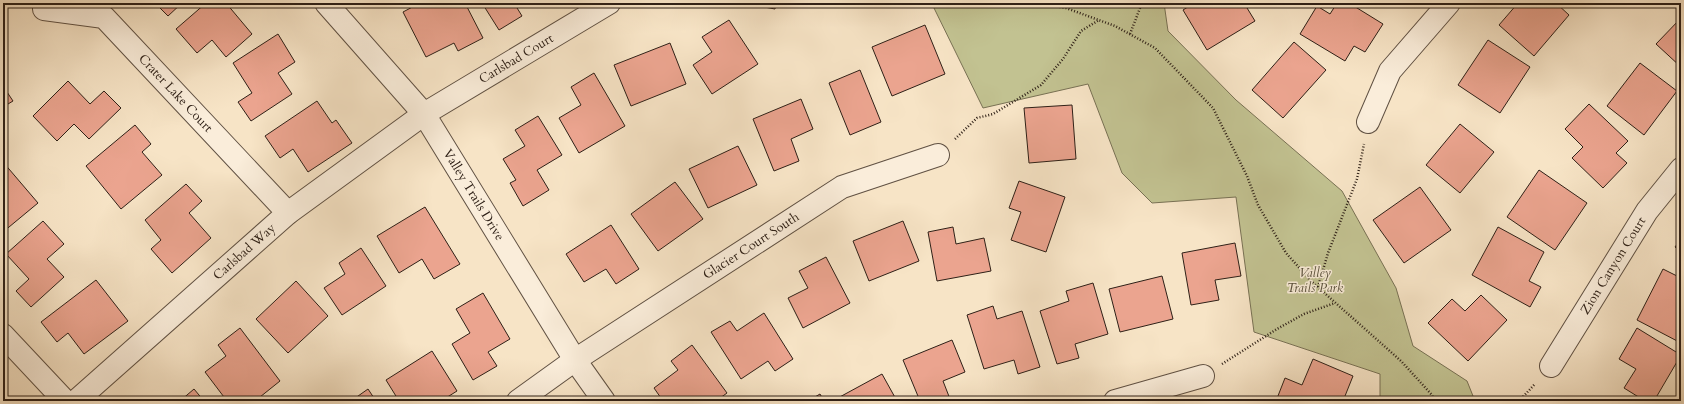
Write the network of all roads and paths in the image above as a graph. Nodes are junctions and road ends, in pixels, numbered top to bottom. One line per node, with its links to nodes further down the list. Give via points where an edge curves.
1 (326, 3): 9 (street, Valley Trails Drive)
2 (609, 3): 9 (street, Carlsbad Court)
3 (1036, 3): 7 (path, via 1066,8)
4 (1142, 3): 8 (path)
5 (1449, 3): 10 (street, via 1390,71)
6 (44, 9): 13 (street, Crater Lake Court, via 104,17)
7 (1099, 20): 8 (path); 11 (path, via 1081,31 1063,59 1041,85 992,114 977,118)
8 (1130, 34): 14 (path, via 1155,48 1213,108 1247,176 1258,205 1286,253)
9 (424, 114): 13 (street, Carlsbad Way); 17 (street, Valley Trails Drive)
10 (1368, 122): 14 (path, via 1357,179 1328,253)
11 (938, 155): 17 (street, Glacier Court South, via 842,187)
12 (1681, 169): 18 (street, Zion Canyon Court, via 1647,210)
13 (288, 213): 21 (street, Carlsbad Way)
14 (1318, 287): 15 (path)
15 (1336, 303): 19 (path, via 1304,314 1276,329); 25 (path, via 1401,361 1432,395)
16 (3, 335): 20 (street)
17 (576, 360): 22 (street, Glacier Court South); 23 (street, Valley Trails Drive)
18 (1551, 366)
19 (1202, 376): 24 (street)
20 (65, 401)
21 (76, 401)
22 (518, 401)
23 (604, 401)
24 (1116, 401)
25 (1434, 401)

